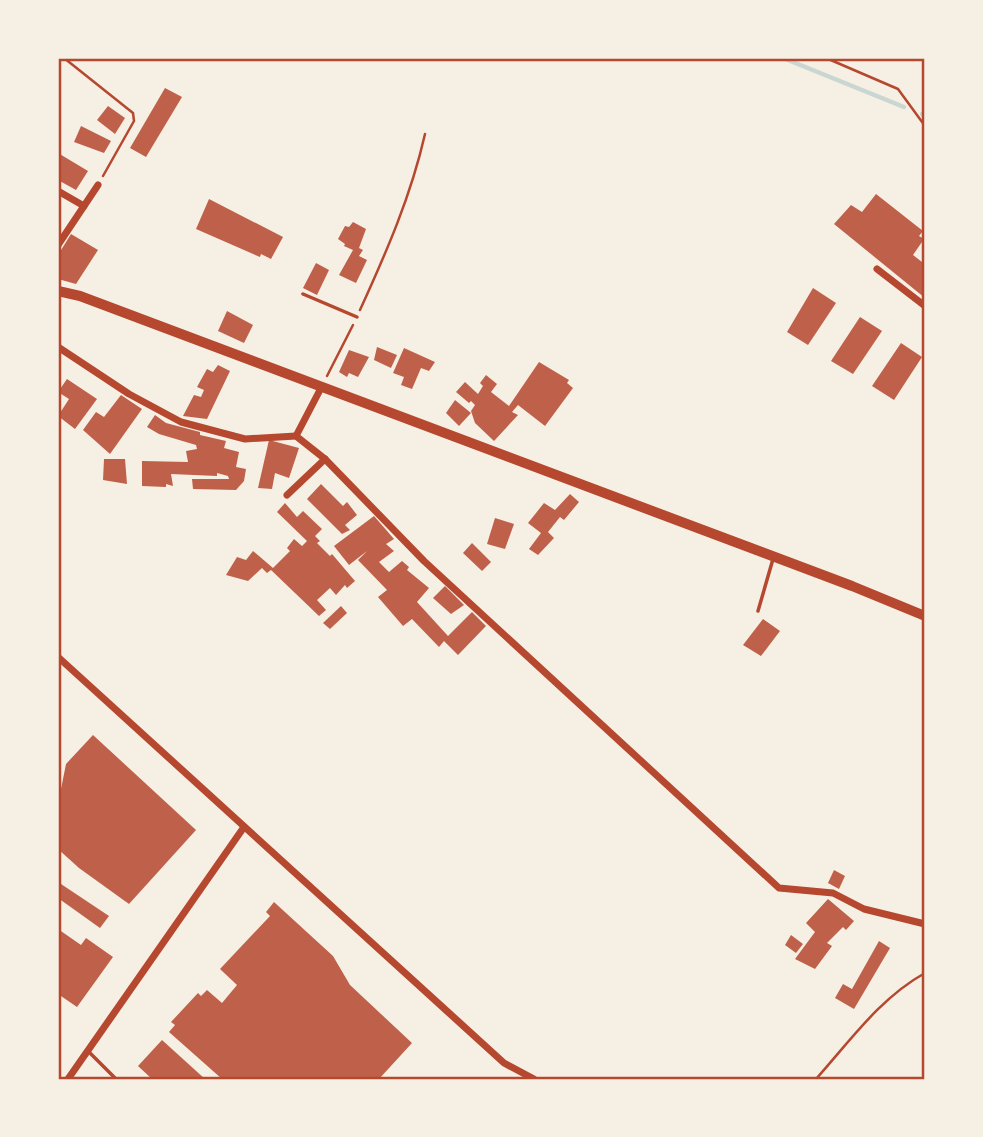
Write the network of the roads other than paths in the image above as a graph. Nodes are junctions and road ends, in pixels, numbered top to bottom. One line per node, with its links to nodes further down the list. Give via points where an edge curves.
1 (98, 185): 3 (street)
2 (58, 191): 3 (street)
3 (84, 206): 4 (street)
4 (58, 245)
5 (877, 268): 8 (street)
6 (58, 291): 11 (street)
7 (303, 294): 9 (lane)
8 (925, 306)
9 (357, 317)
10 (58, 347): 12 (street, via 181,422 245,439)
11 (321, 388): 12 (street); 15 (street)
12 (296, 436): 13 (street)
13 (325, 459): 14 (street); 20 (street, via 424,561 779,888 833,893 864,909)
14 (287, 495)
15 (774, 557): 16 (lane); 17 (street)
16 (758, 611)
17 (925, 616)
18 (58, 657): 19 (street)
19 (244, 827): 21 (street); 24 (street, via 504,1063)
20 (925, 924)
21 (88, 1051): 22 (street); 23 (lane)
22 (68, 1079)
23 (116, 1079)
24 (534, 1079)

